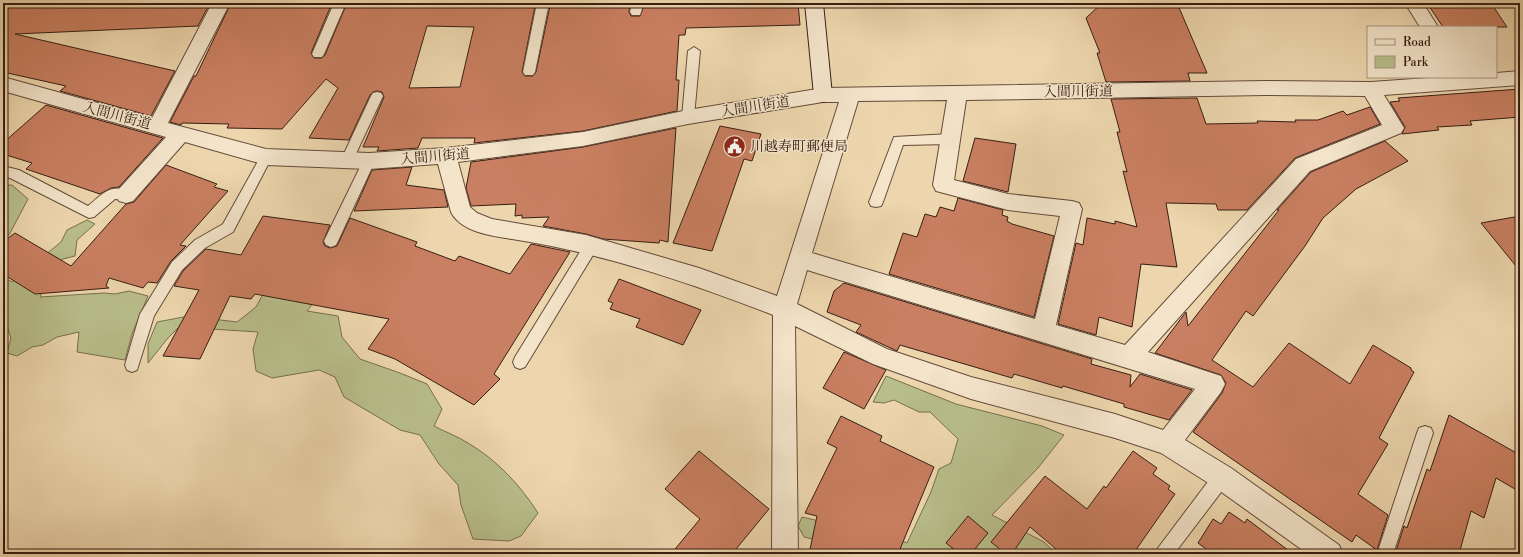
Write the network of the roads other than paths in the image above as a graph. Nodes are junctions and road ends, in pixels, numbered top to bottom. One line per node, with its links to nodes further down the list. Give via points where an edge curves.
1 (221, 3): 19 (street)
2 (340, 3): 8 (lane)
3 (543, 3): 9 (lane)
4 (814, 3): 16 (street)
5 (1414, 3): 6 (street)
6 (1428, 26)
7 (694, 51): 18 (lane)
8 (318, 54)
9 (529, 72)
10 (1520, 78): 11 (street, 入間川街道)
11 (1461, 80): 13 (street, 入間川街道)
12 (3, 84): 19 (street, 入間川街道)
13 (1371, 89): 14 (street, 入間川街道); 34 (street, via 1394,128 1303,166)
14 (958, 92): 15 (street, 入間川街道); 21 (street)
15 (851, 94): 16 (street, 入間川街道); 31 (street)
16 (823, 95): 18 (street, 入間川街道)
17 (377, 96): 24 (lane)
18 (688, 117): 22 (street, 入間川街道, via 583,139)
19 (157, 126): 20 (street, 入間川街道)
20 (180, 133): 23 (street, 入間川街道); 27 (street)
21 (950, 139): 28 (lane, via 898,140); 33 (street, via 943,185 1008,202 1072,209)
22 (446, 156): 25 (street, 入間川街道); 30 (street, via 461,212 470,219 491,227)
23 (266, 157): 24 (street, 入間川街道); 36 (lane, via 228,228 200,244 177,266 147,314)
24 (347, 160): 25 (street, 入間川街道)
25 (369, 160): 29 (lane)
26 (3, 171): 27 (lane, via 14,174 89,213 113,193)
27 (126, 195)
28 (876, 202)
29 (331, 241)
30 (591, 246): 32 (street, via 699,277); 35 (lane)
31 (799, 258): 32 (street); 33 (street)
32 (784, 309): 38 (street, via 881,357 971,388 1116,426); 40 (street)
33 (1044, 331): 34 (street)
34 (1129, 357): 38 (street, via 1213,384)
35 (520, 362)
36 (132, 365)
37 (1425, 433): 43 (lane)
38 (1168, 443): 39 (street)
39 (1222, 477): 41 (lane); 42 (street)
40 (785, 554)
41 (1164, 554)
42 (1330, 554)
43 (1385, 554)

